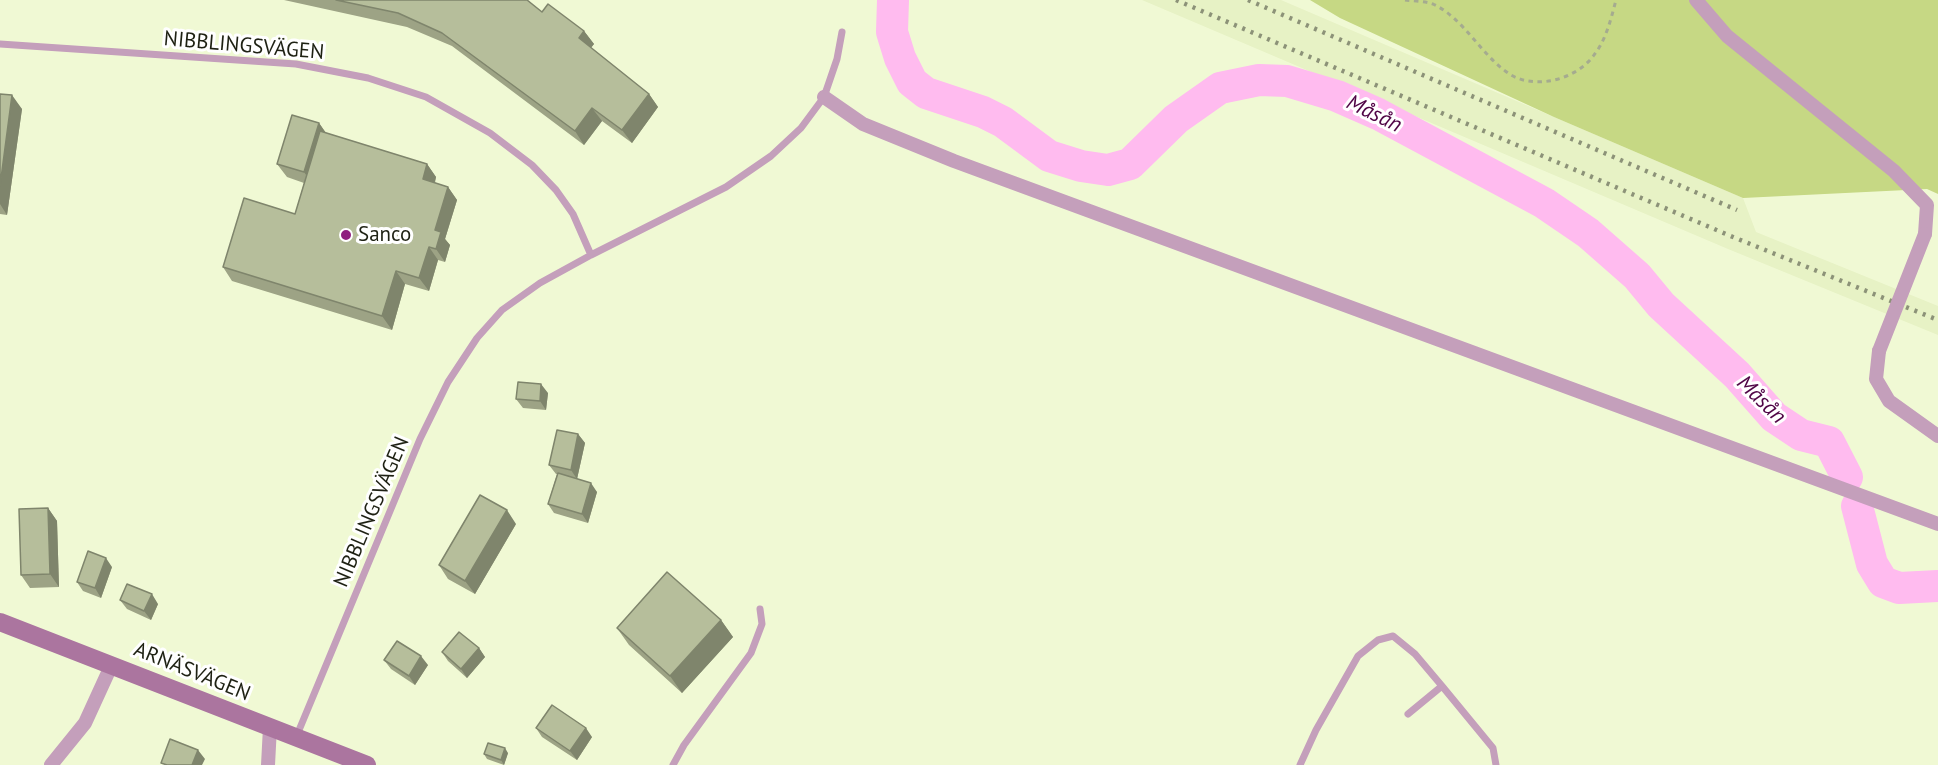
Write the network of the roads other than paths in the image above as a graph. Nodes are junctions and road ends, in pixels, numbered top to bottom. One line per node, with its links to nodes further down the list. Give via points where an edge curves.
1 (1696, 0): 5 (street, via 1727,36 1894,171)
2 (842, 32): 4 (lane, NIBBLINGSVÄGEN)
3 (0, 44): 6 (lane, NIBBLINGSVÄGEN, via 296,64 368,78 426,97 490,133 532,165 573,214)
4 (824, 97): 6 (lane, NIBBLINGSVÄGEN, via 771,156 735,180); 8 (street, via 863,124 954,161)
5 (1932, 208): 7 (street, bridge, via 1879,351 1876,379 1890,401)
6 (591, 255): 15 (lane, NIBBLINGSVÄGEN, via 502,310 477,338 448,382 420,439)
7 (1938, 436)
8 (1938, 524)
9 (760, 609): 19 (lane, via 762,624 751,653)
10 (0, 622): 11 (street, ARNÄSVÄGEN)
11 (112, 664): 14 (street, ARNÄSVÄGEN); 16 (street, via 85,723)
12 (1442, 686): 13 (lane); 20 (lane, via 1415,654 1393,636 1378,640 1358,656); 21 (lane, via 1493,748)
13 (1408, 714)
14 (270, 727): 15 (street, ARNÄSVÄGEN); 17 (street)
15 (296, 737): 18 (street, ARNÄSVÄGEN)
16 (51, 765)
17 (268, 765)
18 (367, 765)
19 (673, 765)
20 (1300, 765)
21 (1496, 765)

